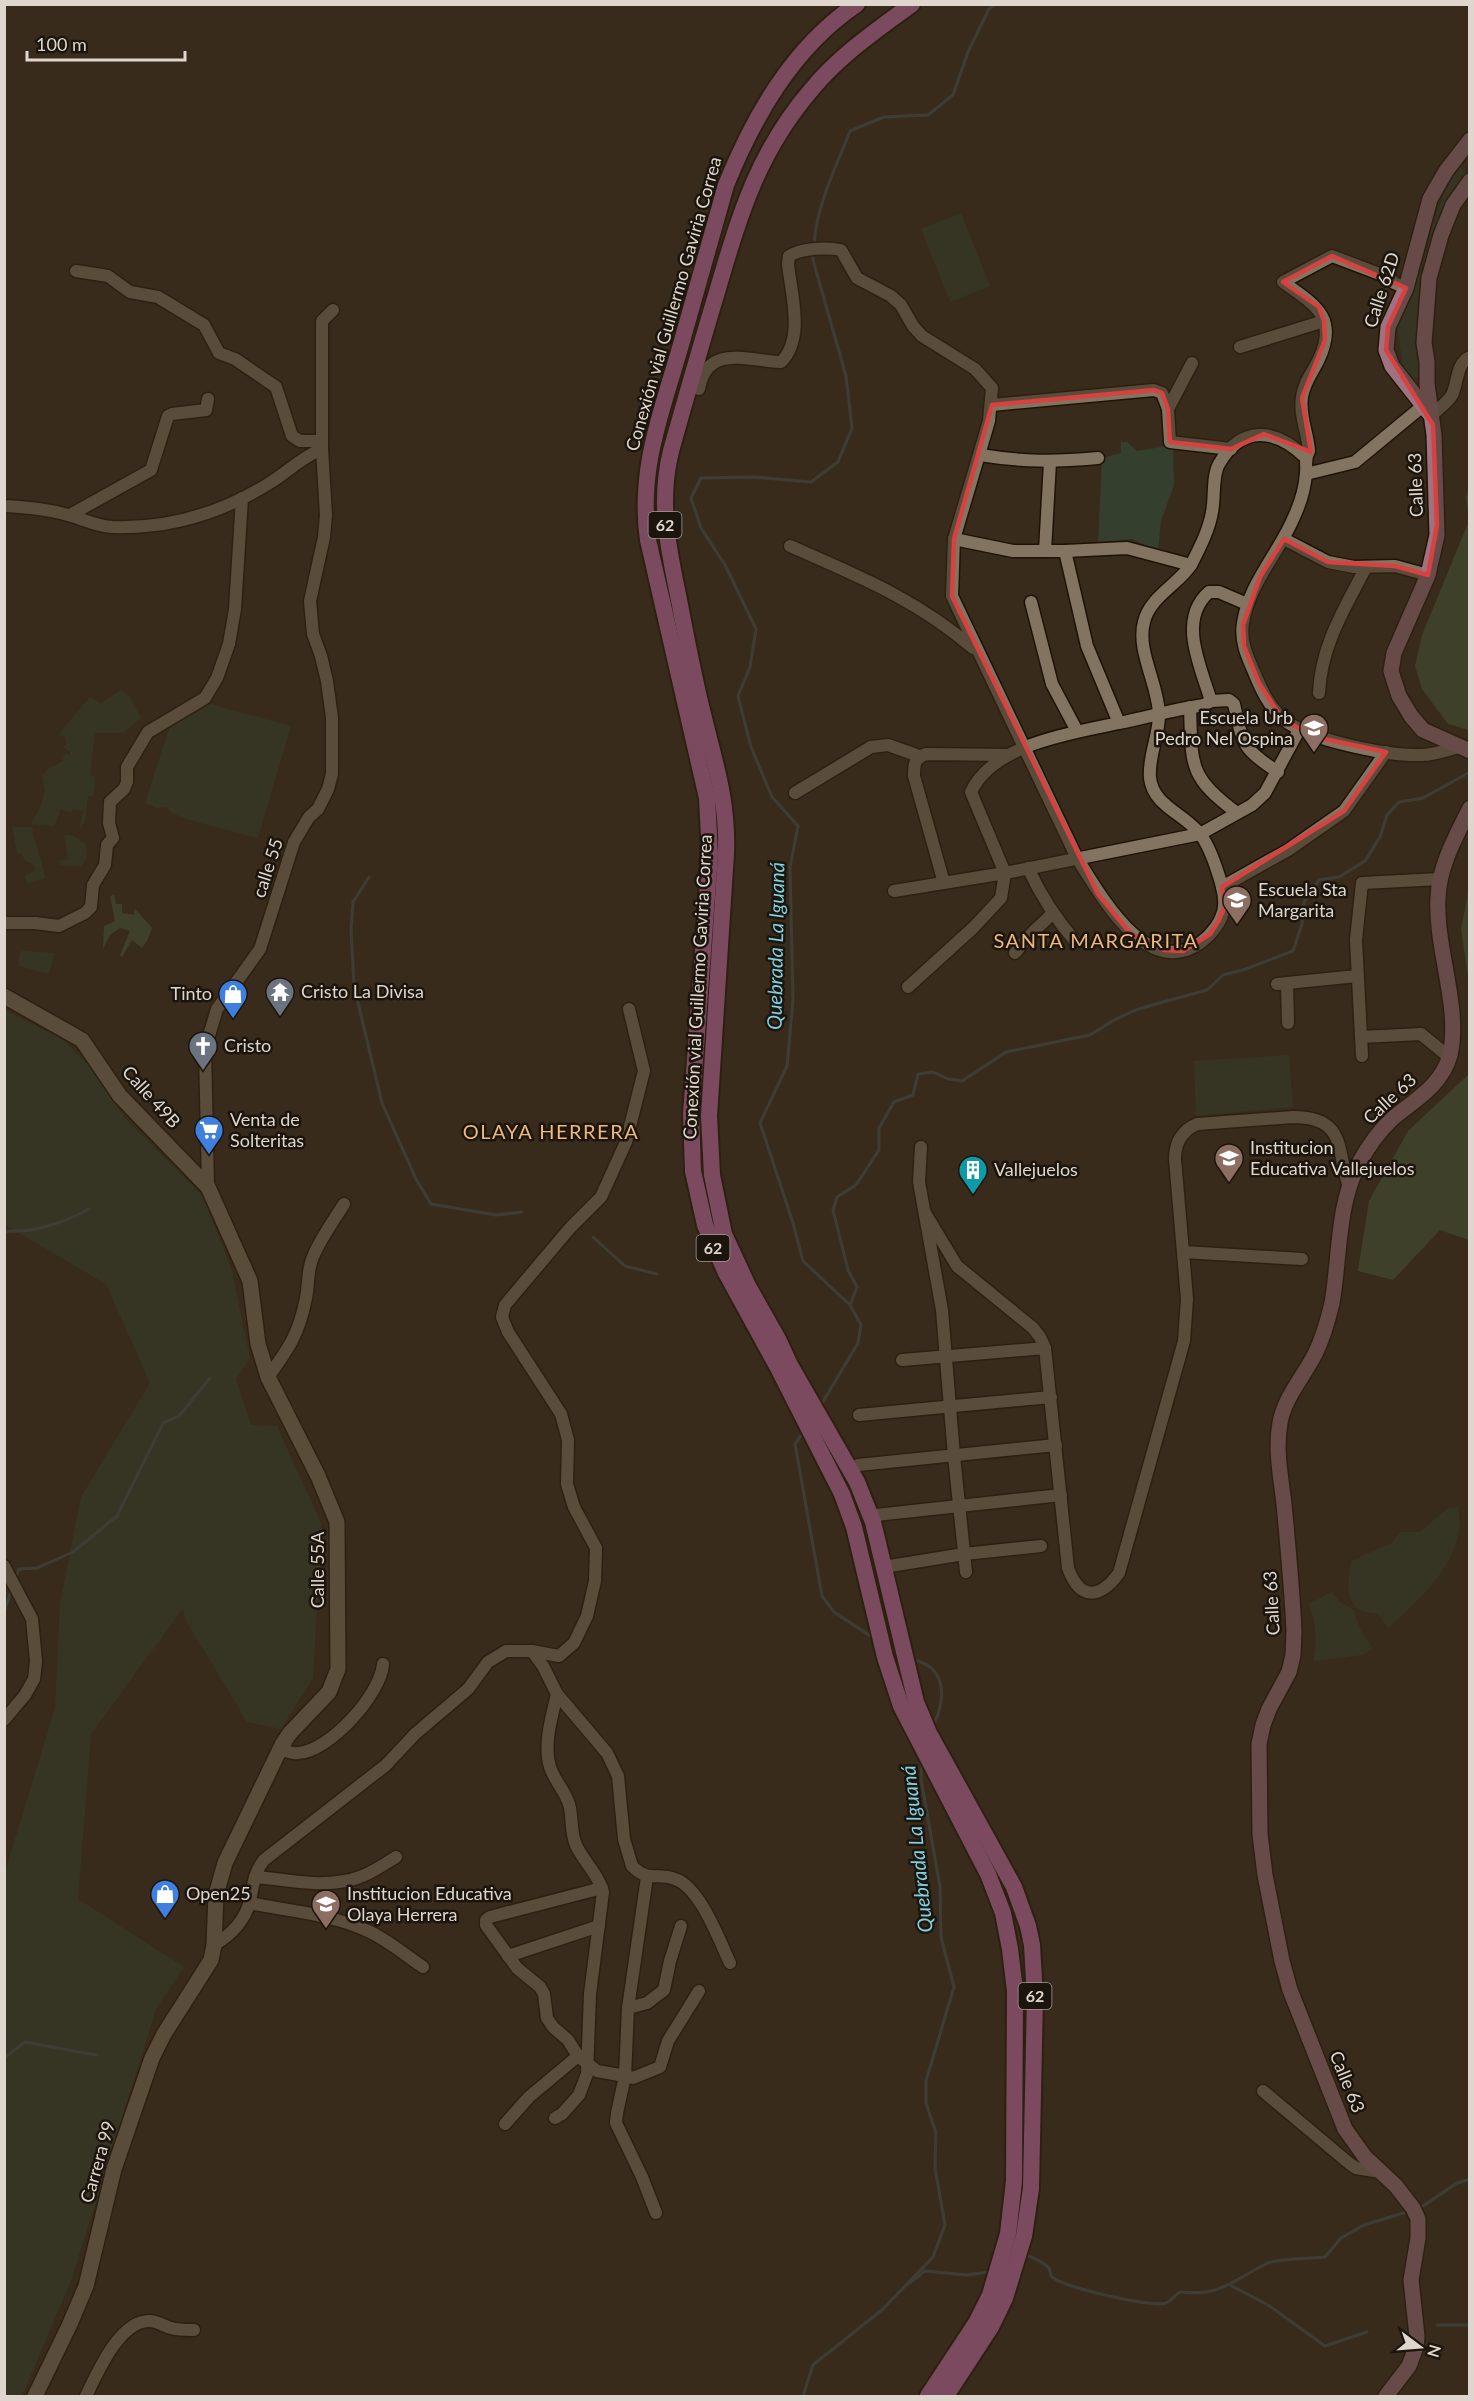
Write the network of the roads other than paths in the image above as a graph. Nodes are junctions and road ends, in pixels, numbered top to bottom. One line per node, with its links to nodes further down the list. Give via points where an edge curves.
1 (856, 4): 84 (highway, Conexión vial Guillermo Gaviria Correa / 62, via 819,35 788,71 739,152 711,235 646,475 648,540 707,798 710,855 692,1102 693,1171 714,1249 737,1296)
2 (912, 4): 84 (highway, Conexión vial Guillermo Gaviria Correa / 62, via 860,42 822,77 790,116 760,166 738,218 665,479 666,538 726,819 709,1116 712,1175 724,1233)
3 (1470, 140): 6 (main road, Calle 62D, via 1430,200)
4 (1470, 182): 16 (main road, Calle 63, via 1453,205 1429,278 1424,327)
5 (76, 271): 17 (street, via 108,276 130,292 158,297 204,325 219,352 276,387 292,436)
6 (1406, 288): 8 (street, via 1332,256 1283,282 1318,308); 16 (main road, Calle 62D, via 1388,327 1386,350 1396,373)
7 (333, 310): 17 (street, calle 55, via 322,321)
8 (1324, 321): 9 (street); 20 (street, via 1325,340 1302,398 1309,452)
9 (1240, 347)
10 (1470, 357): 16 (street, via 1462,364 1452,395)
11 (1192, 363): 15 (street)
12 (699, 389): 14 (street, via 704,371 713,361 727,358 781,362 787,356 794,339 789,256 832,248 842,250 857,278 901,305 922,336 981,375 992,388)
13 (208, 399): 26 (street, via 206,410 168,417 151,470)
14 (992, 405): 15 (street, via 1154,390 1162,393); 19 (street)
15 (1168, 409): 18 (street, via 1170,442)
16 (1428, 410): 23 (street, via 1355,462); 34 (main road, Calle 63, via 1434,435 1437,525)
17 (322, 445): 24 (street); 75 (street, calle 55, via 324,537 310,601 313,634 327,681 332,718 332,774 318,809 294,842 260,949 214,1018 205,1049)
18 (1231, 449): 20 (street, via 1241,440 1264,434 1291,443); 32 (street, via 1218,465 1208,528)
19 (980, 455): 22 (street); 27 (street)
20 (1305, 457): 23 (street)
21 (1098, 458): 22 (street)
22 (1050, 462): 30 (street)
23 (1306, 474): 28 (street)
24 (242, 498): 26 (street, via 204,515 159,524 111,527); 63 (street, via 235,609 223,664 205,698 148,732 135,752 127,767 124,789 110,802 113,838 107,845 105,865 93,885 91,907 59,926)
25 (4, 506): 26 (street)
26 (70, 515)
27 (954, 539): 30 (street, via 995,549); 37 (street, via 952,596)
28 (1284, 539): 33 (street, via 1321,560); 36 (street)
29 (790, 546): 37 (street, via 903,598 945,624)
30 (1045, 551): 31 (street)
31 (1065, 551): 32 (street, via 1127,548); 42 (street, via 1087,646)
32 (1191, 566): 41 (street, via 1147,611 1143,624)
33 (1366, 567): 34 (street, via 1395,566); 38 (street, via 1326,649)
34 (1428, 575): 46 (main road, Calle 63, via 1394,653 1392,678 1399,696 1423,730)
35 (1031, 602): 44 (street, via 1052,684)
36 (1247, 604): 39 (street, via 1209,591 1195,612 1192,636); 43 (street, via 1244,646 1268,703)
37 (976, 651): 45 (street)
38 (1319, 693)
39 (1211, 701): 40 (street); 50 (street, via 1229,700 1234,704 1243,743)
40 (1190, 707): 41 (street); 53 (street, via 1193,764 1201,782)
41 (1159, 714): 42 (street); 54 (street, via 1150,764 1152,786 1167,807)
42 (1119, 723): 44 (street)
43 (1299, 730): 47 (street); 50 (street)
44 (1077, 731): 45 (street)
45 (1023, 748): 48 (street); 55 (street)
46 (1465, 748): 47 (street, via 1429,755)
47 (1386, 752): 60 (street, via 1344,811 1288,850)
48 (1010, 755): 49 (street); 57 (street, via 988,768 971,792)
49 (919, 756): 51 (street, via 888,745 871,747); 59 (street, via 914,776)
50 (1278, 772): 53 (street, via 1265,793)
51 (795, 793)
52 (1470, 808): 58 (main road, Calle 63)
53 (1237, 813): 54 (street)
54 (1200, 834): 55 (street); 60 (street)
55 (1077, 858): 56 (street); 60 (street, via 1098,894 1131,934 1164,950 1183,951 1210,934 1224,906)
56 (1028, 868): 57 (street); 62 (street)
57 (1005, 873): 59 (street); 67 (street, via 1001,898)
58 (1440, 879): 66 (street, via 1362,883); 73 (main road, Calle 63, via 1437,900 1453,1038)
59 (944, 883): 61 (street)
60 (1222, 887)
61 (894, 891)
62 (1052, 914): 64 (street); 65 (street)
63 (4, 923)
64 (1075, 941)
65 (1015, 953)
66 (1357, 976): 70 (street, via 1282,984); 71 (street)
67 (908, 987)
68 (4, 996): 75 (street, Calle 49B, via 82,1040 120,1096)
69 (629, 1009): 100 (street, via 644,1071 626,1142 601,1197 512,1296 502,1317 561,1414 568,1440 567,1484 574,1507 596,1548 595,1581 587,1616 574,1643 559,1656)
70 (1288, 1023)
71 (1360, 1036): 72 (street); 73 (street, via 1420,1034)
72 (1362, 1056)
73 (1449, 1057): 76 (main road, Calle 63, via 1437,1081 1369,1145)
74 (921, 1147): 78 (street, via 919,1182)
75 (208, 1187): 85 (street, Calle 55A, via 250,1281 258,1344)
76 (1349, 1187): 79 (street, via 1338,1139 1317,1121 1293,1117 1197,1125 1181,1135 1175,1151); 123 (main road, Calle 63, via 1326,1325 1280,1421 1279,1460 1293,1655 1263,1725 1259,1799 1265,1875 1290,1990 1345,2129 1357,2149)
77 (344, 1204): 85 (street, via 313,1256 295,1338)
78 (925, 1214): 81 (street, via 957,1266 1033,1328); 82 (street, via 942,1310)
79 (1183, 1252): 80 (street); 92 (street, via 1187,1299 1184,1341 1119,1573 1109,1587 1094,1593 1083,1591 1073,1582 1068,1568)
80 (1302, 1259)
81 (1045, 1348): 82 (street); 86 (street)
82 (945, 1356): 83 (street); 87 (street)
83 (902, 1360)
84 (784, 1367): 125 (highway, Conexión vial Guillermo Gaviria Correa / 62, via 852,1473 866,1503 916,1702 946,1779 1014,1887 1032,1945 1035,1997 1031,2188 1016,2235 997,2275)
85 (268, 1377): 104 (street, Calle 55A, via 334,1510 339,1538 338,1669 329,1692)
86 (1051, 1397): 87 (street); 89 (street)
87 (950, 1406): 88 (street); 90 (street)
88 (859, 1415)
89 (1056, 1445): 90 (street); 92 (street)
90 (954, 1456): 91 (street); 93 (street)
91 (858, 1465)
92 (1061, 1495): 93 (street)
93 (959, 1505): 94 (street); 96 (street)
94 (876, 1515)
95 (1041, 1546): 96 (street)
96 (964, 1554): 98 (street); 99 (street)
97 (4, 1566): 103 (street, via 32,1619 36,1661 34,1679)
98 (890, 1566)
99 (966, 1572)
100 (532, 1651): 102 (street); 106 (street, via 506,1652 488,1662 468,1689 415,1734 386,1765 264,1860)
101 (383, 1664): 104 (street, via 374,1690 343,1727 308,1751 294,1753)
102 (557, 1694): 107 (street, via 607,1753 618,1776 624,1839 632,1866); 108 (street, via 547,1750 550,1768 569,1805 574,1842)
103 (4, 1720)
104 (280, 1748): 112 (street, Calle 55A, via 221,1874 216,1894)
105 (396, 1857): 106 (street, via 370,1873 345,1881 313,1883)
106 (255, 1877): 109 (street)
107 (647, 1877): 114 (street, via 675,1879 693,1890); 117 (street)
108 (602, 1888): 110 (street); 113 (street, via 487,1918 486,1924)
109 (249, 1903): 112 (street, via 235,1929); 115 (street, via 317,1915 366,1930)
110 (599, 1926): 113 (street); 118 (street)
111 (681, 1926): 117 (street, via 664,1990 647,2003)
112 (214, 1945): 127 (street, Carrera 99, via 207,1968 152,2058 114,2169 86,2286)
113 (507, 1956): 118 (street, via 540,1987 547,2018)
114 (730, 1963)
115 (423, 1967)
116 (699, 1991): 119 (street, via 668,2041 660,2067 633,2078)
117 (628, 2008): 119 (street)
118 (582, 2060): 119 (street, via 597,2071); 121 (street, via 587,2074 579,2095); 122 (street, via 529,2097)
119 (626, 2076): 124 (street, via 616,2123)
120 (1263, 2091): 123 (street, via 1350,2164)
121 (555, 2118)
122 (505, 2124)
123 (1380, 2172): 131 (main road, Calle 63, via 1404,2196 1418,2219 1411,2280 1416,2347 1409,2366)
124 (656, 2213)
125 (984, 2325): 129 (highway, Conexión vial Guillermo Gaviria Correa / 62); 130 (highway, Conexión vial Guillermo Gaviria Correa / 62)
126 (194, 2330): 128 (street, via 170,2328 153,2321 135,2325 107,2356)
127 (35, 2397)
128 (87, 2397)
129 (928, 2397)
130 (946, 2397)
131 (1386, 2397)

